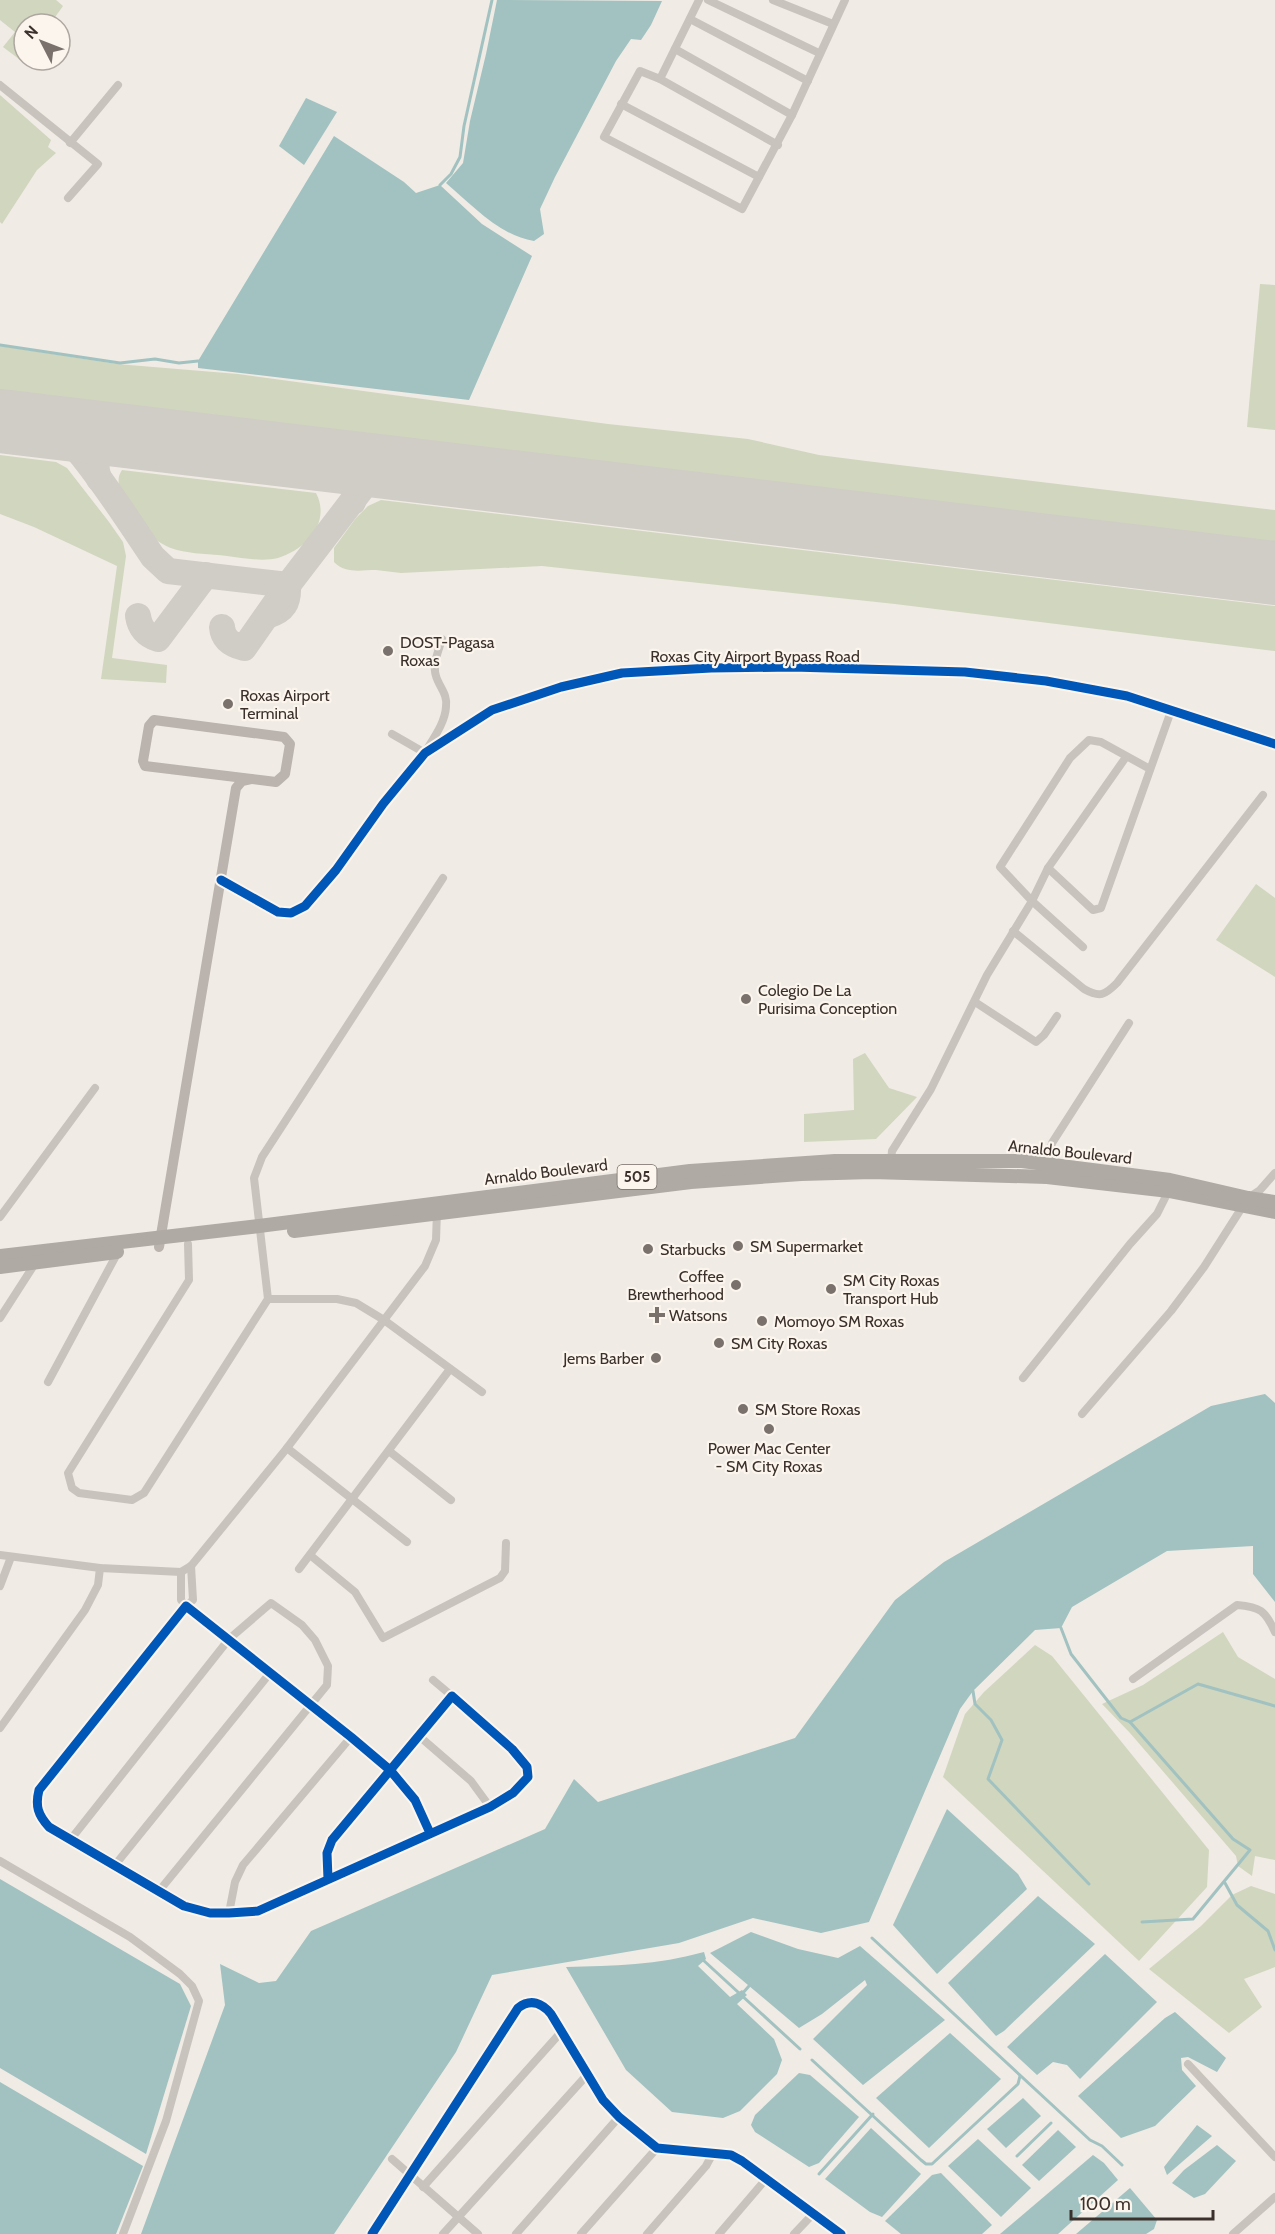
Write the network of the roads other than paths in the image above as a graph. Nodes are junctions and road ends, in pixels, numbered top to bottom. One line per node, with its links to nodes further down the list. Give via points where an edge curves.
1 (699, 0): 5 (street)
2 (708, 0): 8 (street)
3 (773, 0): 6 (street)
4 (845, 0): 6 (street)
5 (690, 19): 7 (street); 10 (street)
6 (833, 24): 8 (street)
7 (675, 49): 9 (street); 14 (street)
8 (819, 53): 10 (street)
9 (660, 79): 13 (street, via 640,71); 16 (street)
10 (808, 81): 14 (street)
11 (0, 85): 15 (street)
12 (118, 85): 15 (street)
13 (621, 104): 17 (street); 17 (street, via 604,137 742,209)
14 (792, 115): 16 (street)
15 (70, 143): 18 (street, via 98,164)
16 (778, 145): 17 (street)
17 (759, 177)
18 (68, 198)
19 (442, 639): 23 (street, via 435,675 447,706 440,728)
20 (1172, 711): 22 (street, Roxas City Airport Bypass Road); 23 (street, Roxas City Airport Bypass Road, via 1127,696 965,672 689,669 622,673 561,687 492,710); 25 (street)
21 (392, 734): 23 (street)
22 (1275, 744)
23 (424, 753): 32 (street, Roxas City Airport Bypass Road, via 305,906 291,913 278,912)
24 (1126, 757): 25 (street); 30 (street); 33 (street, via 1101,742 1089,740 1070,758 1000,867)
25 (1150, 769): 30 (street, via 1101,908 1093,910)
26 (226, 776): 27 (street); 27 (street, via 145,766 151,722 258,732 288,739 286,769 281,779); 28 (street)
27 (250, 779): 28 (street)
28 (236, 788): 32 (street)
29 (1263, 795): 34 (street, via 1106,993 1094,994 1084,989)
30 (1048, 868): 33 (street)
31 (443, 878): 50 (street, via 262,1157 254,1178)
32 (221, 880): 51 (street)
33 (1032, 901): 34 (street); 35 (street)
34 (1013, 931): 36 (street)
35 (1083, 947)
36 (975, 1002): 37 (street, via 1036,1042); 40 (street, via 931,1089 892,1150)
37 (1058, 1016)
38 (1129, 1023): 42 (street, via 1052,1143)
39 (95, 1088): 49 (street)
40 (891, 1162): 41 (highway, Arnaldo Boulevard / 505); 42 (highway, Arnaldo Boulevard / 505, via 1022,1161)
41 (873, 1167): 42 (highway, Arnaldo Boulevard / 505); 47 (highway, Arnaldo Boulevard / 505, via 801,1174 691,1176)
42 (1048, 1171): 44 (highway, Arnaldo Boulevard / 505)
43 (1275, 1173): 45 (street)
44 (1169, 1185): 45 (highway, Arnaldo Boulevard / 505); 62 (street, via 1157,1214)
45 (1246, 1202): 46 (highway, Arnaldo Boulevard / 505); 48 (highway, Arnaldo Boulevard / 505); 65 (street, via 1171,1311)
46 (1275, 1202)
47 (436, 1207): 50 (highway, Arnaldo Boulevard / 505); 60 (street, via 436,1240 425,1266)
48 (1275, 1212)
49 (0, 1217)
50 (259, 1231): 51 (highway, Arnaldo Boulevard / 505); 52 (highway, Arnaldo Boulevard / 505); 58 (street)
51 (159, 1243): 52 (highway, Arnaldo Boulevard / 505); 53 (highway, Arnaldo Boulevard / 505); 54 (highway, Arnaldo Boulevard / 505)
52 (188, 1244): 58 (street, via 189,1280 68,1473 72,1488 80,1493 132,1500 144,1493)
53 (118, 1252): 54 (highway, Arnaldo Boulevard / 505); 63 (street)
54 (63, 1254): 55 (highway, Arnaldo Boulevard / 505); 56 (highway, Arnaldo Boulevard / 505)
55 (0, 1256)
56 (36, 1262): 57 (highway, Arnaldo Boulevard / 505); 59 (street)
57 (0, 1267)
58 (268, 1299): 60 (street, via 337,1299 356,1303)
59 (0, 1318)
60 (384, 1320): 61 (street); 66 (street)
61 (450, 1369): 64 (street); 67 (street)
62 (1023, 1378)
63 (48, 1382)
64 (482, 1392)
65 (1082, 1414)
66 (287, 1448): 68 (street); 75 (street)
67 (389, 1452): 68 (street); 69 (street)
68 (353, 1499): 70 (street); 73 (street)
69 (451, 1500)
70 (407, 1542)
71 (506, 1543): 73 (street, via 505,1571 500,1578 383,1638 356,1592)
72 (0, 1555): 74 (street)
73 (310, 1555): 77 (street)
74 (11, 1557): 76 (street); 79 (street)
75 (191, 1566): 78 (street); 80 (street, via 193,1600)
76 (100, 1568): 78 (street); 88 (street, via 98,1585 85,1610)
77 (299, 1569)
78 (181, 1572): 80 (street, via 181,1600)
79 (0, 1586)
80 (186, 1606): 82 (street); 94 (street, via 39,1790 35,1803 40,1817)
81 (1275, 1632): 84 (street, via 1267,1615 1255,1606 1237,1605)
82 (229, 1639): 83 (street); 87 (street, via 271,1603 302,1625 328,1666 327,1685); 94 (street)
83 (270, 1673): 87 (street); 96 (street)
84 (1133, 1679)
85 (433, 1680): 86 (street)
86 (452, 1696): 89 (street); 92 (street, via 527,1767 528,1777)
87 (309, 1705): 90 (street); 98 (street)
88 (0, 1728)
89 (419, 1736): 91 (street); 92 (street, via 471,1781)
90 (351, 1737): 91 (street); 99 (street, via 243,1865 235,1882)
91 (390, 1770): 93 (street, via 415,1800); 97 (street, via 332,1840 327,1853)
92 (490, 1807): 93 (street)
93 (430, 1833): 97 (street)
94 (71, 1839): 96 (street)
95 (0, 1861): 114 (street, via 130,1937 180,1974 199,2001 166,2121)
96 (115, 1865): 98 (street)
97 (328, 1879): 99 (street, via 258,1911)
98 (159, 1891): 99 (street, via 184,1906)
99 (230, 1913)
100 (562, 2031): 102 (street); 108 (street, via 543,2005 520,2005); 110 (street)
101 (1188, 2064): 106 (street)
102 (587, 2075): 103 (street); 113 (street)
103 (619, 2117): 104 (street); 118 (street)
104 (657, 2148): 105 (street); 119 (street)
105 (713, 2153): 109 (street, via 731,2155); 120 (street)
106 (1275, 2157)
107 (392, 2159): 108 (street)
108 (410, 2175): 110 (street); 115 (street)
109 (766, 2180): 112 (street); 121 (street)
110 (423, 2187): 113 (street)
111 (1275, 2197): 124 (street)
112 (813, 2214): 122 (street); 123 (street)
113 (458, 2217): 116 (street); 117 (street)
114 (123, 2234)
115 (372, 2234)
116 (443, 2234)
117 (477, 2234)
118 (516, 2234)
119 (581, 2234)
120 (647, 2234)
121 (719, 2234)
122 (794, 2234)
123 (841, 2234)
124 (1233, 2234)

